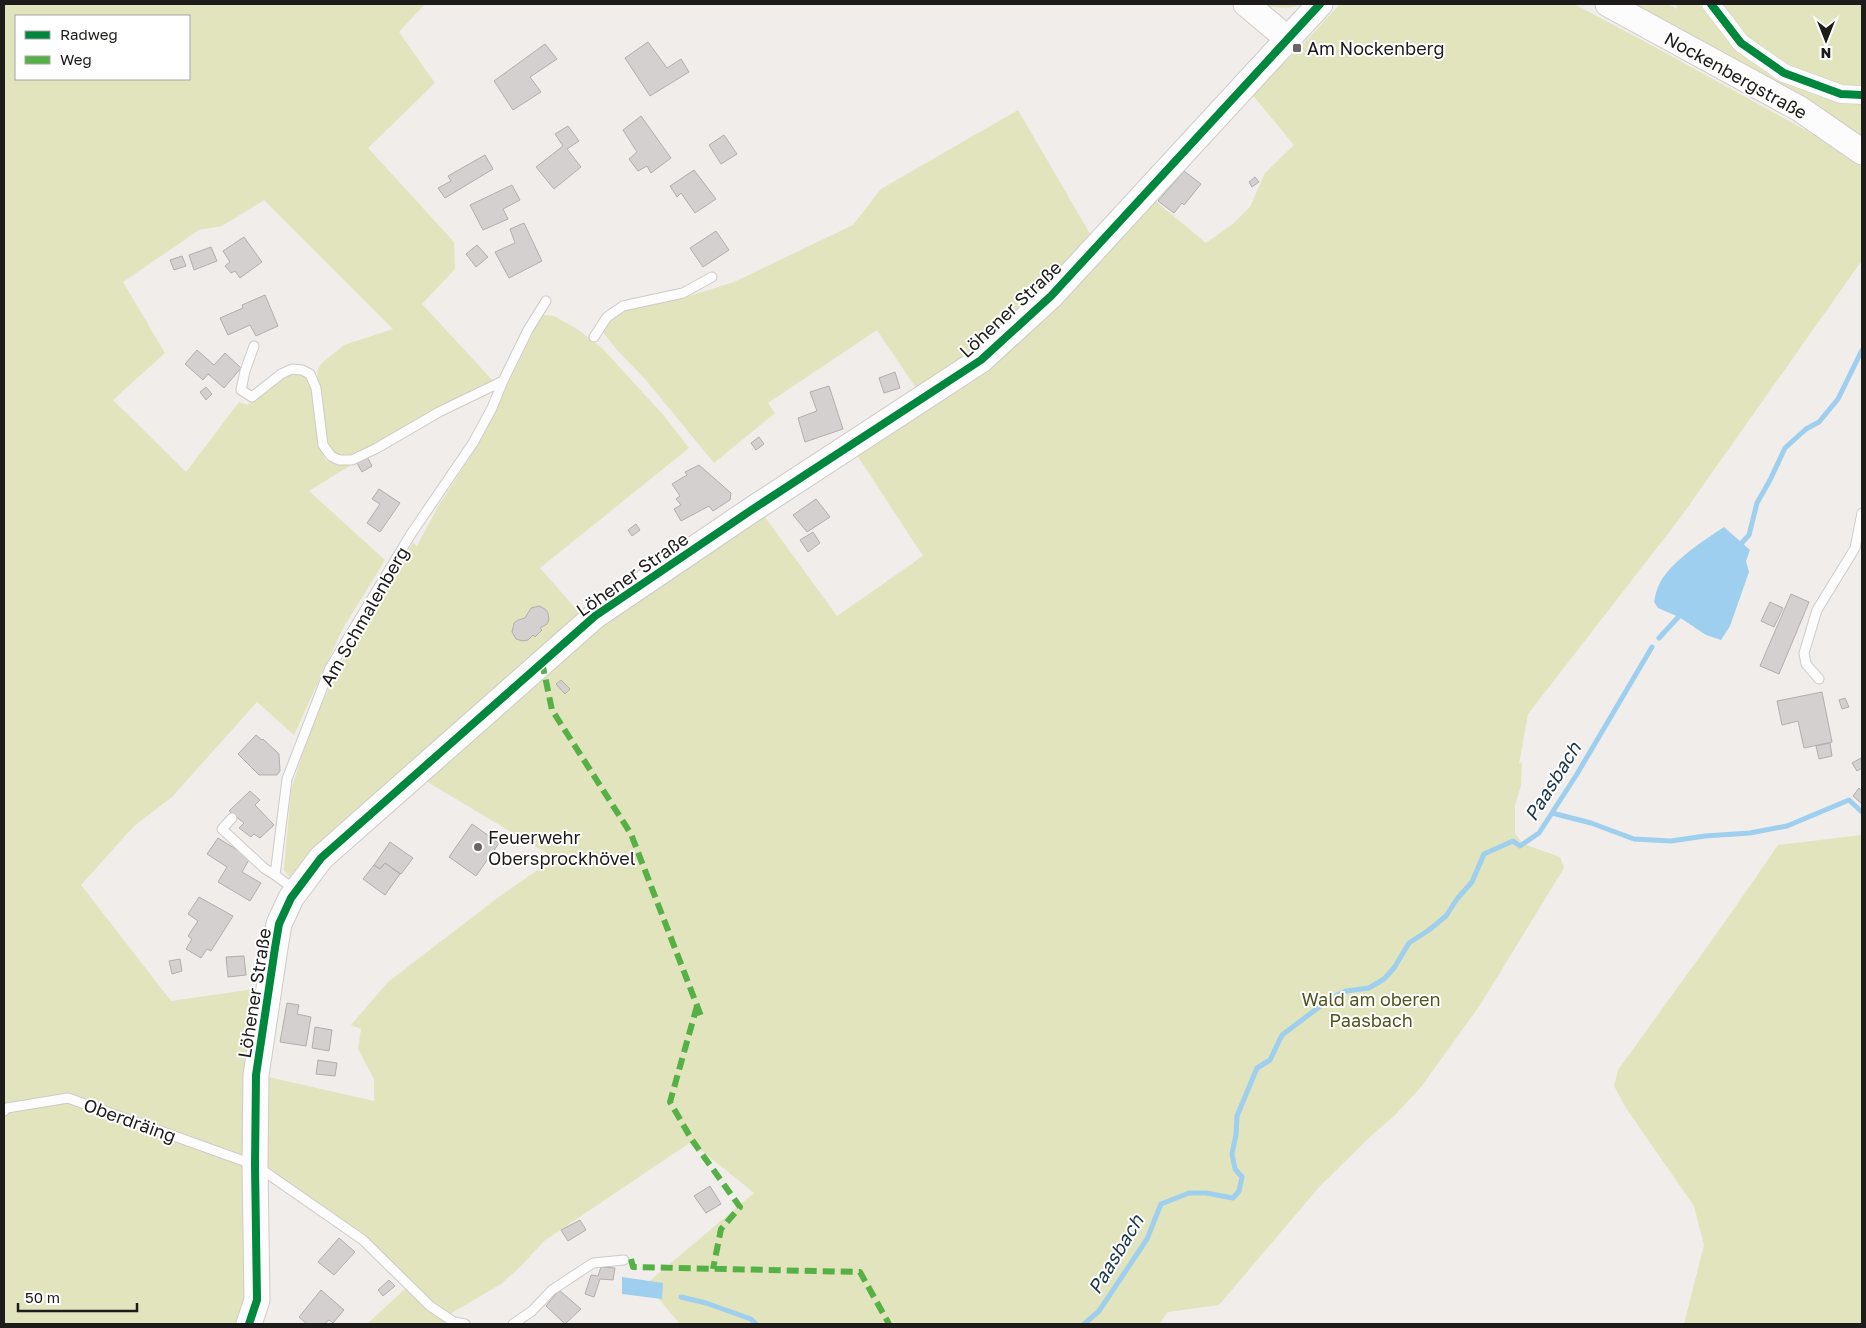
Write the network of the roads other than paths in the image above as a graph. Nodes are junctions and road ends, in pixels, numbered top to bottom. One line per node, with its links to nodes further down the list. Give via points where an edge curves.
1 (1246, 4): 5 (street)
2 (1320, 4): 5 (street, Löhener Straße)
3 (1608, 4): 7 (street, Nockenbergstraße, via 1800,109)
4 (1711, 4): 6 (street, Nockenbergstraße, via 1741,43 1784,73 1841,94)
5 (1288, 39): 17 (street, Löhener Straße, via 1051,296 981,360 595,616 321,858)
6 (1862, 95)
7 (1862, 152)
8 (712, 277): 10 (lane, via 683,293 623,306 607,317)
9 (546, 301): 12 (lane, Am Schmalenberg)
10 (594, 337)
11 (254, 346): 12 (lane, via 241,390 252,396 292,369 310,374 316,388 323,445 331,456 339,460 352,460)
12 (504, 381): 16 (lane, Am Schmalenberg, via 473,443 410,534 330,668 287,779)
13 (1862, 513): 14 (lane, via 1855,548 1817,610 1804,653 1806,664)
14 (1819, 679)
15 (232, 818): 16 (lane, via 222,829)
16 (276, 875): 17 (lane)
17 (296, 891): 19 (street, Löhener Straße, via 280,924 275,948 256,1075)
18 (4, 1111): 19 (lane, Oberdräing, via 68,1098)
19 (255, 1165): 21 (street, Löhener Straße, via 258,1300); 22 (lane, Oberdräing, via 363,1240 430,1306 454,1322)
20 (624, 1260): 23 (lane, via 593,1263 552,1290 532,1311)
21 (249, 1324)
22 (465, 1324)
23 (513, 1324)

